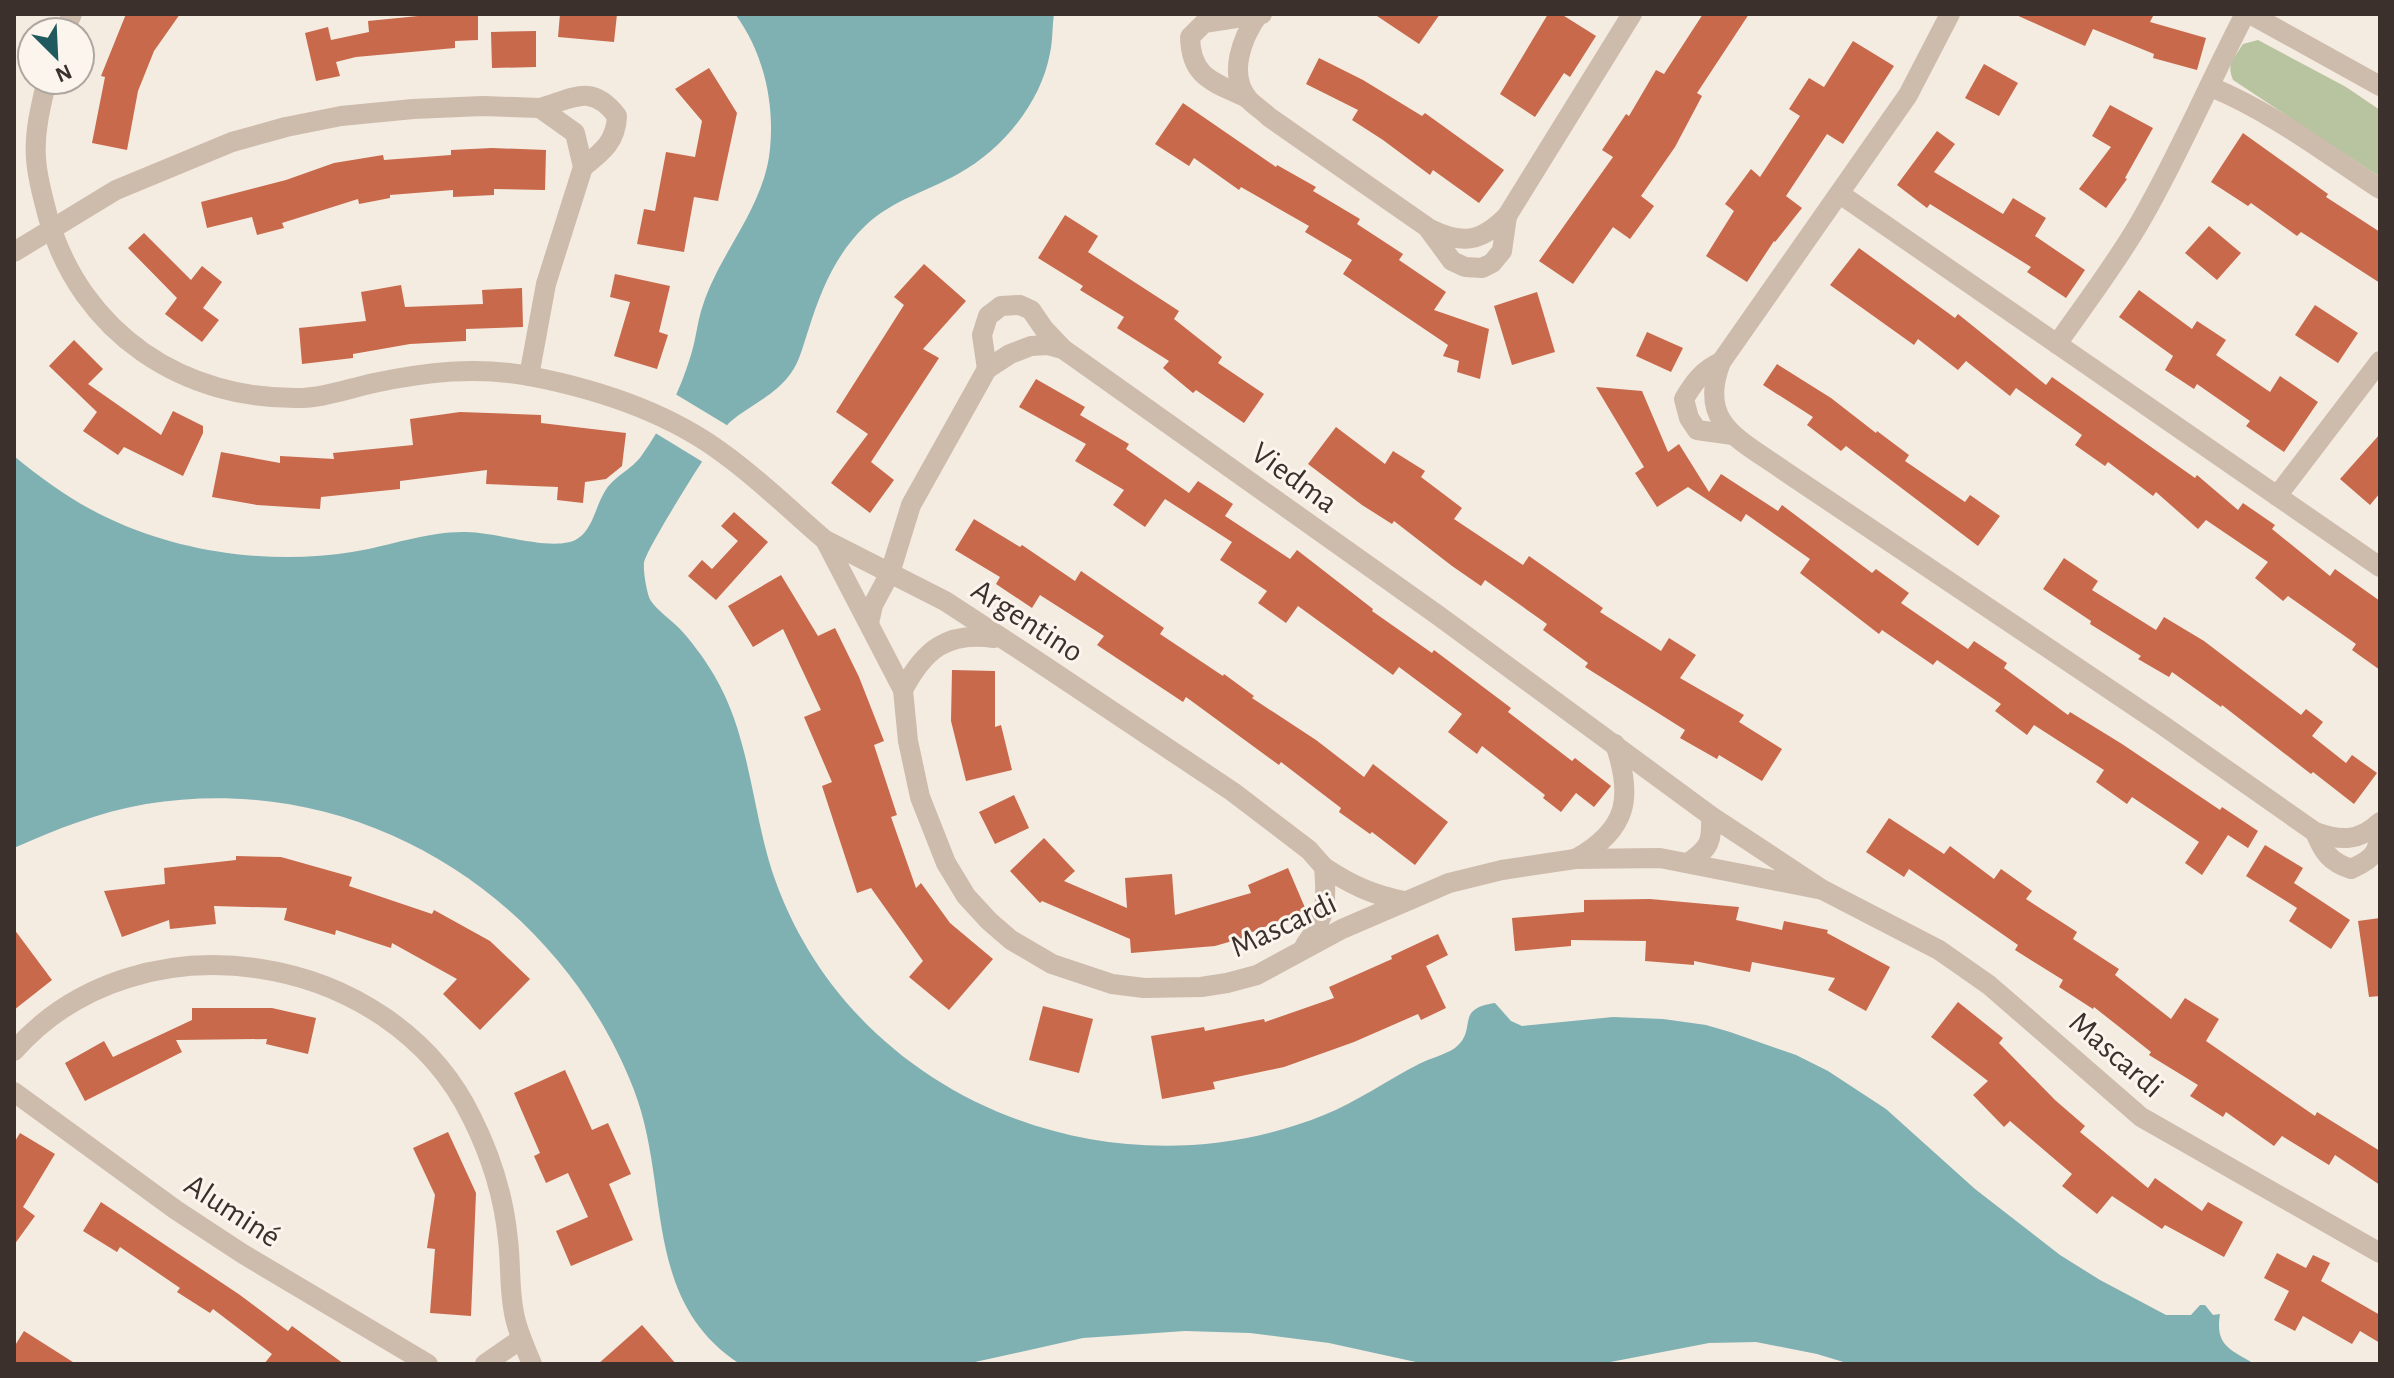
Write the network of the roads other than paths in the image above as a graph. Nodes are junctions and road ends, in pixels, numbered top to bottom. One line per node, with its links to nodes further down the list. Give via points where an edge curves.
1 (1632, 14): 13 (street)
2 (1950, 14): 12 (street, via 1908,95)
3 (2247, 14): 5 (street); 6 (street)
4 (1260, 15): 8 (street, via 1245,33 1239,56 1238,77); 8 (street, via 1204,23 1190,37 1197,69)
5 (2380, 86)
6 (2211, 87): 11 (street, via 2272,117); 17 (street, via 2134,232)
7 (43, 96): 15 (street, via 36,156)
8 (1247, 98): 14 (street)
9 (540, 108): 10 (street, via 575,133); 10 (street, via 581,96 597,96 609,105 617,116 613,139); 15 (street, via 413,109 286,127 232,142 116,190)
10 (583, 167): 22 (street, via 546,284)
11 (2380, 189)
12 (1840, 194): 17 (street); 20 (street)
13 (1507, 216): 14 (street, via 1482,236 1463,239); 14 (street, via 1502,251 1482,268 1452,261)
14 (1427, 227)
15 (52, 228): 16 (street); 22 (street, via 73,278 100,314 159,364 197,382 236,392 304,398 460,369)
16 (14, 252)
17 (2057, 344): 24 (street)
18 (1063, 349): 21 (street, via 1031,346); 21 (street, Viedma, via 1031,310 1001,306 988,316 982,335); 31 (street, Viedma)
19 (2380, 361): 24 (street)
20 (1721, 362): 23 (street, via 1713,382 1713,403); 23 (street, via 1707,368 1684,399 1697,430)
21 (987, 369): 27 (street, via 911,505)
22 (529, 376): 25 (street, via 654,412 722,451)
23 (1733, 435): 37 (street)
24 (2277, 496): 26 (street)
25 (825, 540): 27 (street, Argentino); 28 (street)
26 (2380, 567)
27 (890, 573): 28 (street); 29 (street, Argentino)
28 (869, 623): 30 (street)
29 (1002, 639): 30 (street, via 970,634 946,641 915,667); 41 (street, Argentino, via 1233,792)
30 (903, 690): 44 (street, Mascardi, via 914,769 931,829 966,896 1011,940 1052,964 1112,984 1144,988 1227,983 1257,975)
31 (1615, 744): 32 (street, Viedma); 33 (street)
32 (1668, 784): 33 (street, via 1639,785); 34 (street)
33 (1626, 800): 36 (street)
34 (1711, 816): 40 (street, via 1712,838); 42 (street)
35 (2379, 823): 37 (street, via 2355,838); 37 (street, via 2375,854 2351,869 2324,852)
36 (1614, 825): 38 (street, via 1621,848); 39 (street, via 1600,845)
37 (2315, 832)
38 (1636, 857): 39 (street, Mascardi); 40 (street)
39 (1575, 859): 43 (street, Mascardi, via 1489,873)
40 (1688, 863): 42 (street)
41 (1324, 867): 43 (street, Argentino, via 1354,887); 44 (street, via 1325,910)
42 (1823, 890): 47 (street, Mascardi, via 1939,950 1989,985 2141,1117)
43 (1404, 901): 44 (street, Mascardi)
44 (1301, 951)
45 (14, 1051): 48 (street, via 54,1013 86,995 170,967 237,966 285,973 357,1000 392,1021 425,1053 471,1115 502,1199 513,1312)
46 (14, 1092): 49 (street, Aluminé, via 243,1254)
47 (2380, 1253)
48 (521, 1339): 50 (street); 51 (street)
49 (428, 1364)
50 (485, 1364)
51 (532, 1364)

